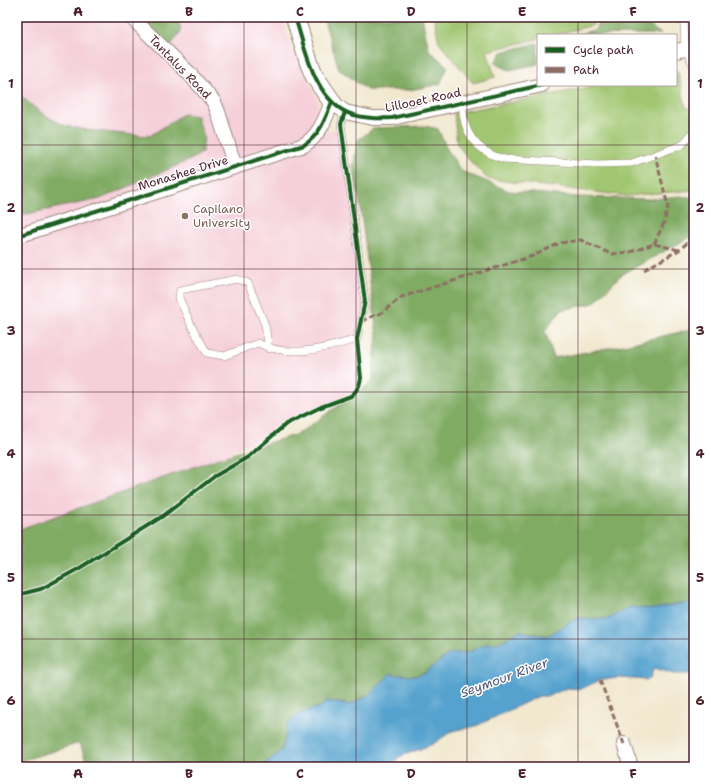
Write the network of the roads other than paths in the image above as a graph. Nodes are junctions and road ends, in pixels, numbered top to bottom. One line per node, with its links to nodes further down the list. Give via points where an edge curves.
1 (131, 17): 10 (street, Tantalus Road, via 189,73 214,102)
2 (295, 17): 8 (street, via 315,77)
3 (673, 17): 4 (lane, via 684,22)
4 (685, 49): 5 (lane)
5 (694, 67)
6 (537, 86): 7 (street, Lillooet Road)
7 (463, 102): 8 (street, Lillooet Road, via 392,118 373,118); 9 (lane, via 462,113 472,139 486,153 504,160 598,164 632,162 682,145)
8 (338, 107): 10 (street, Monashee Drive, via 312,140); 12 (lane, via 366,301 356,339 304,352)
9 (694, 131)
10 (235, 167): 11 (street, Monashee Drive)
11 (17, 236)
12 (269, 349): 12 (lane, via 258,343 224,356 207,353 179,298 180,290 237,279 248,283 266,325)
13 (624, 744): 14 (street)
14 (631, 767)

